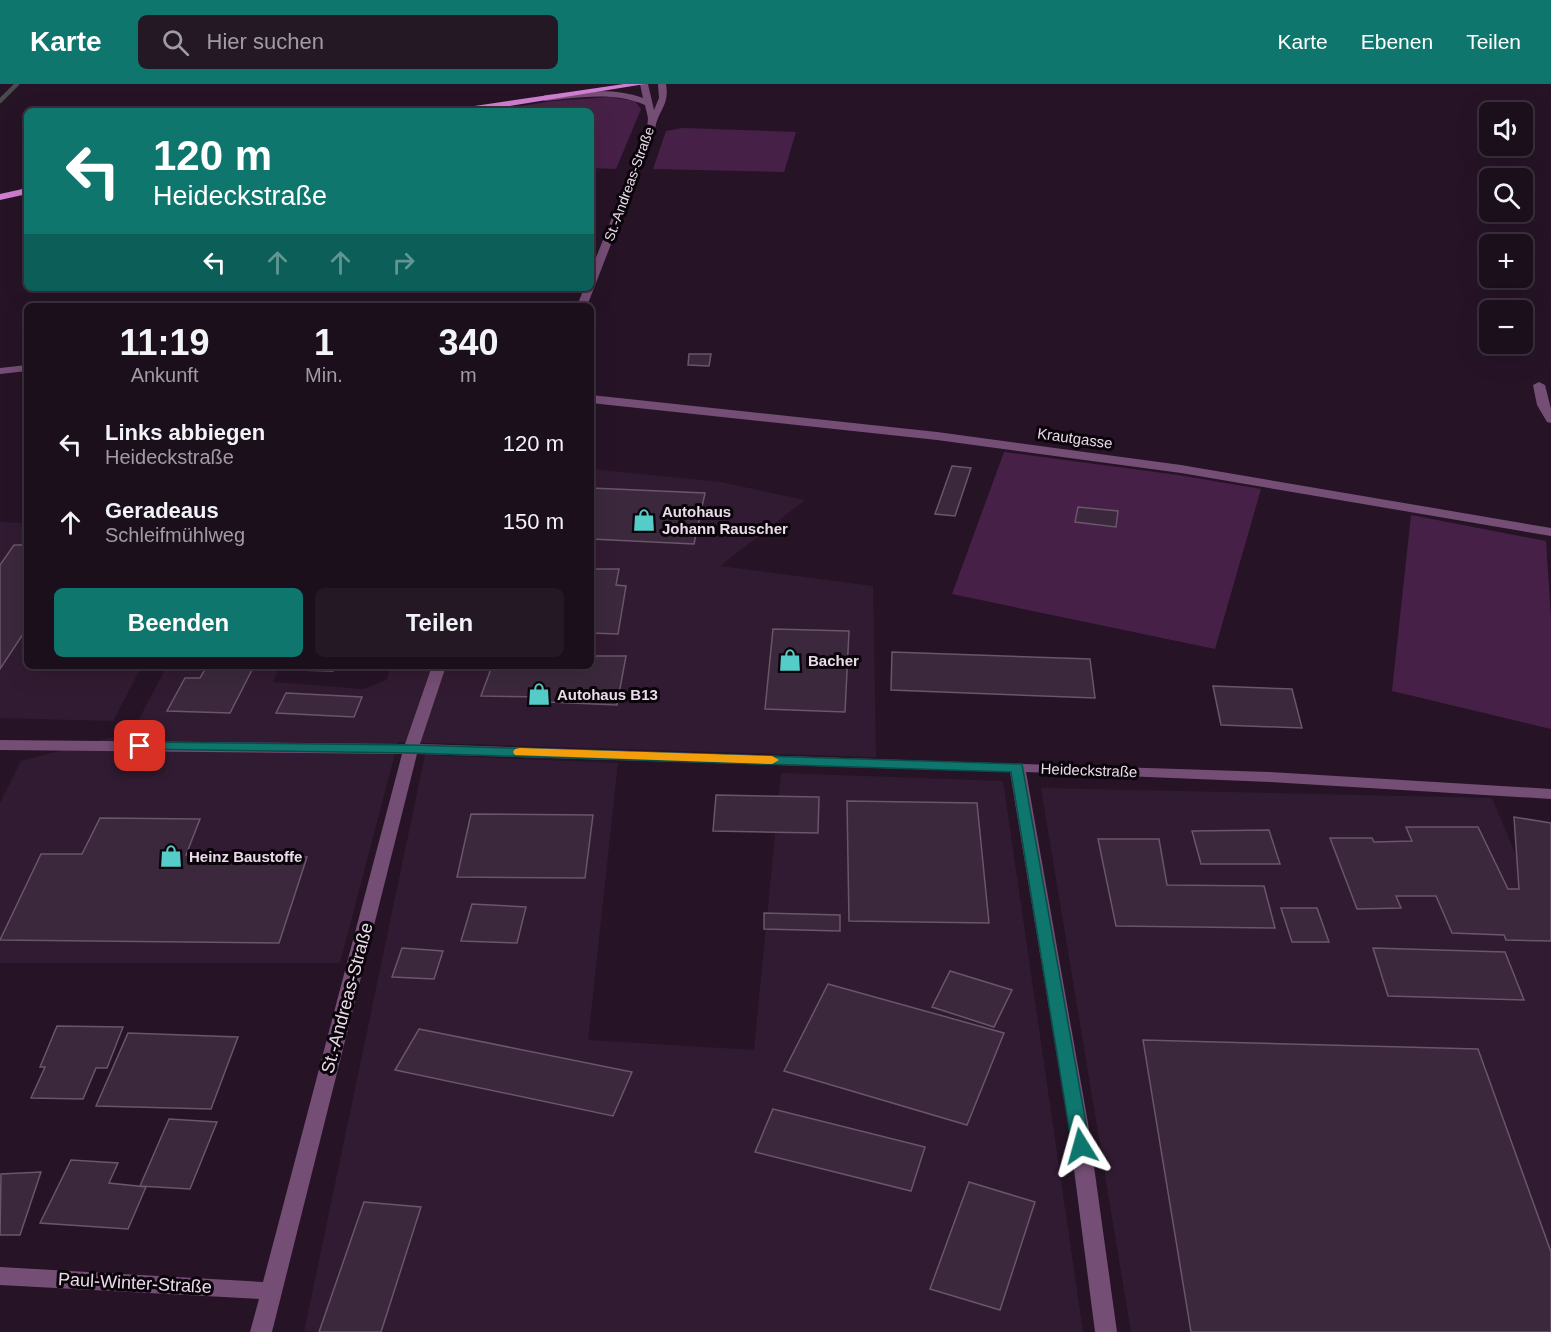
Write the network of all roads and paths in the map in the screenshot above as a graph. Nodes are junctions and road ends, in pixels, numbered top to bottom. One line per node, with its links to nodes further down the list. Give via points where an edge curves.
1 (642, 84): 3 (main road); 4 (street)
2 (662, 84): 6 (street, St.-Andreas-Straße, via 663,101)
3 (545, 98): 4 (street, via 615,95 636,97); 5 (main road)
4 (648, 103): 6 (street)
5 (480, 108)
6 (652, 118): 9 (street, St.-Andreas-Straße, via 651,130)
7 (24, 192): 8 (main road)
8 (0, 197)
9 (594, 275)
10 (24, 368): 11 (street)
11 (0, 371)
12 (1539, 385): 14 (street)
13 (594, 399): 16 (street, Krautgasse, via 937,436 1181,469)
14 (1551, 419)
15 (1551, 524): 16 (street)
16 (1527, 527): 17 (street, Krautgasse)
17 (1551, 532)
18 (438, 669): 20 (street, St.-Andreas-Straße)
19 (0, 745): 20 (street, Heideckstraße)
20 (411, 749): 21 (street, Heideckstraße); 24 (street, St.-Andreas-Straße)
21 (1017, 767): 22 (street, Heideckstraße); 26 (street, via 1078,1123)
22 (1551, 794)
23 (0, 1276): 24 (street, Paul-Winter-Straße)
24 (271, 1291): 25 (street, St.-Andreas-Straße)
25 (261, 1332)
26 (1106, 1332)

